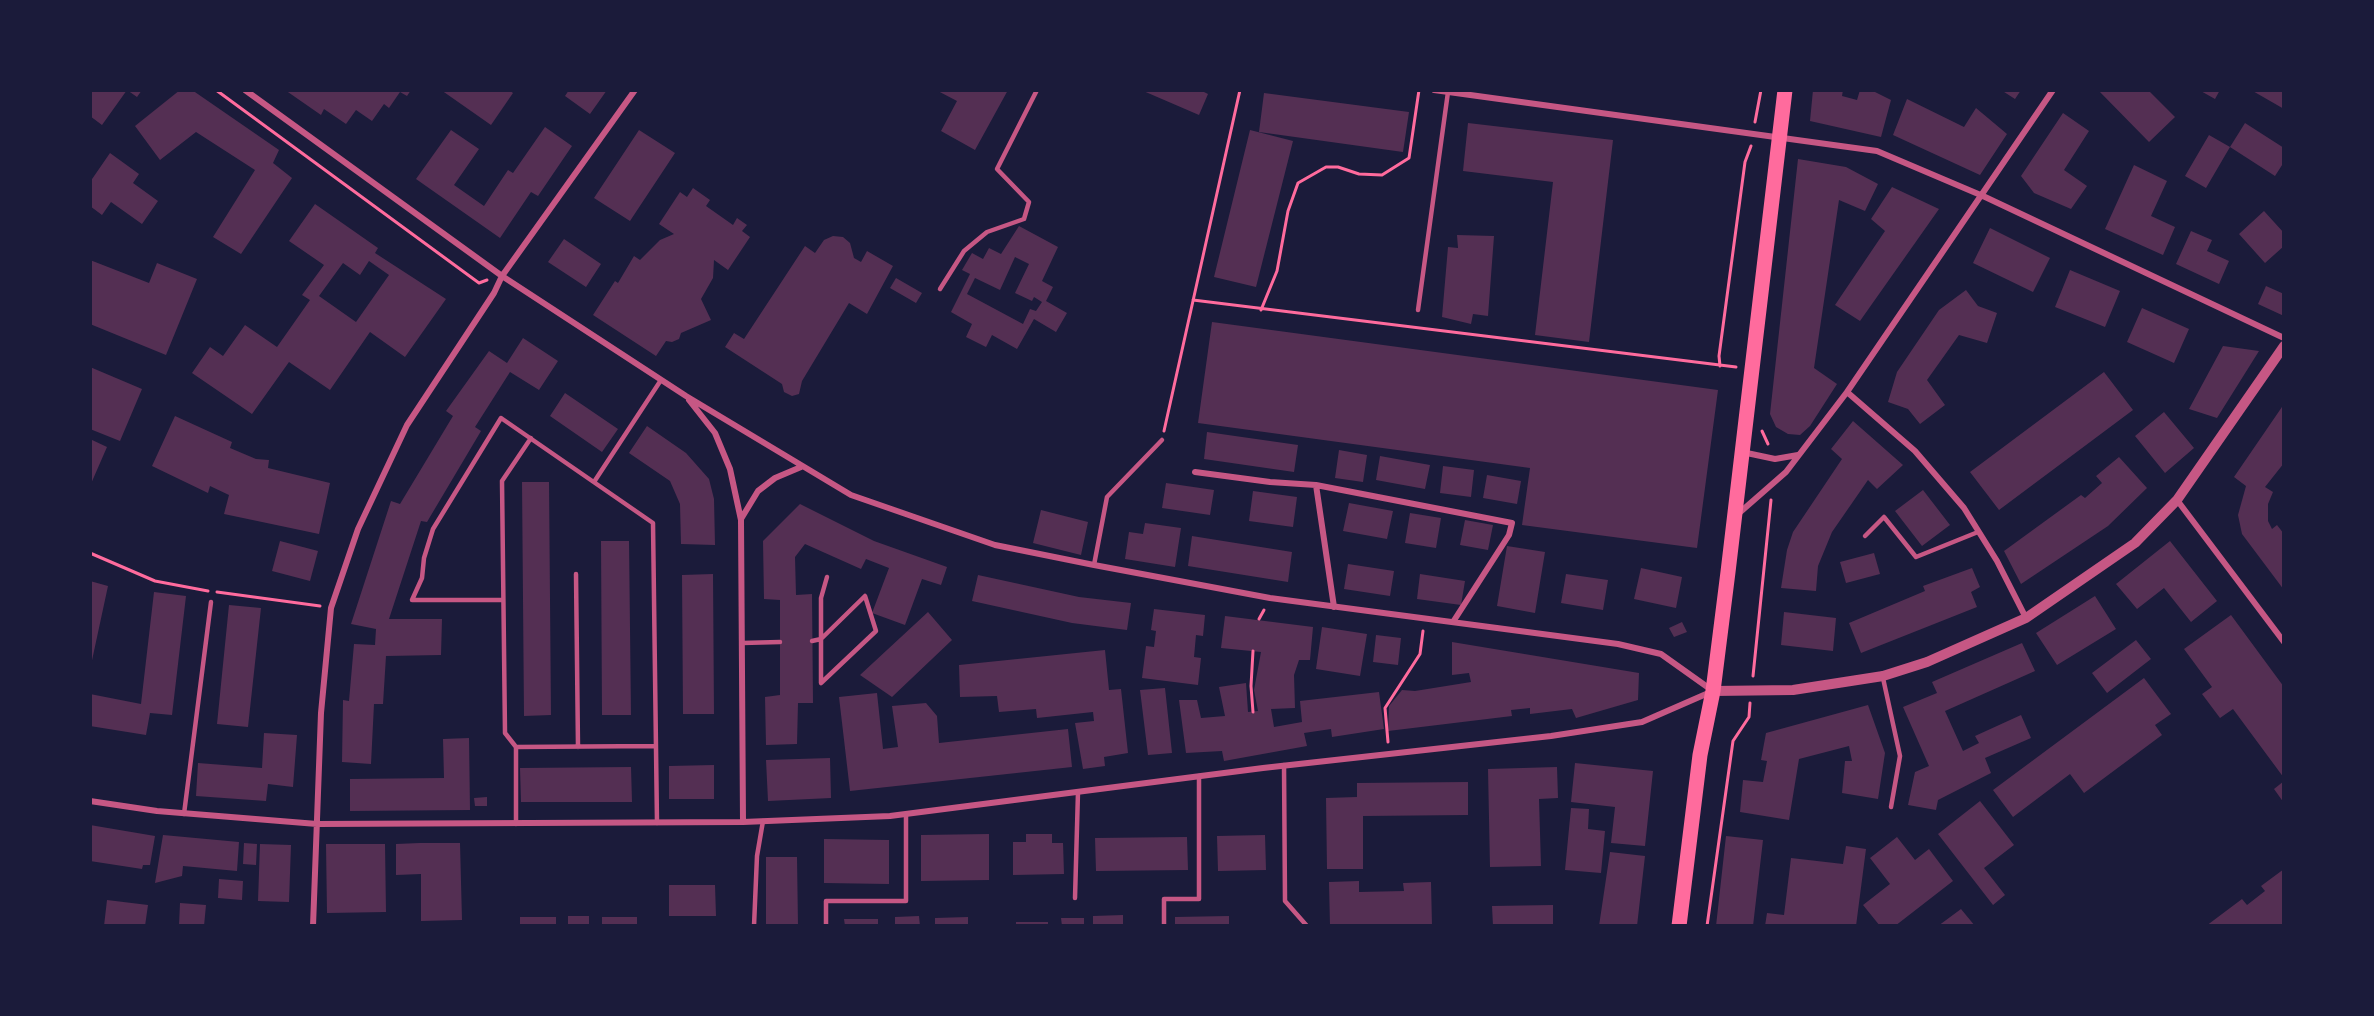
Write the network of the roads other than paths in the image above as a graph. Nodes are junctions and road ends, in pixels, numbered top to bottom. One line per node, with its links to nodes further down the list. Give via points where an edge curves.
1 (245, 90): 10 (street)
2 (635, 90): 10 (street)
3 (1036, 90): 11 (lane, via 997,169 1029,202 1024,219 987,232 972,244)
4 (1434, 90): 7 (street)
5 (1785, 90): 8 (main road)
6 (2053, 90): 9 (street)
7 (1448, 92): 8 (street); 12 (lane)
8 (1779, 138): 9 (street, via 1877,151); 20 (main road)
9 (1983, 196): 13 (street); 16 (street)
10 (502, 276): 15 (street); 59 (street, via 407,425 358,529 332,608 321,713)
11 (940, 289)
12 (1418, 310)
13 (2284, 338)
14 (2284, 346): 26 (street)
15 (661, 380): 17 (street); 24 (lane)
16 (1847, 392): 21 (street); 29 (street, via 1915,451 1964,508)
17 (686, 396): 22 (street); 28 (street, via 715,433 730,469)
18 (531, 438): 24 (lane); 34 (lane, via 502,481); 34 (lane, via 501,418 433,528 422,578 412,600)
19 (1162, 440): 31 (lane, via 1107,497)
20 (1742, 452): 21 (street, via 1775,459); 27 (main road)
21 (1797, 455): 27 (street, via 1773,486)
22 (801, 467): 28 (street, via 775,478 758,491); 31 (street, via 851,495 995,545)
23 (1195, 472): 25 (street)
24 (594, 482): 46 (lane, via 653,523)
25 (1316, 484): 36 (street); 38 (street, via 1512,523 1509,535)
26 (2177, 500): 37 (street, via 2135,543); 42 (street)
27 (1735, 517): 45 (main road)
28 (741, 520): 43 (street)
29 (1978, 532): 30 (lane, via 1916,557 1884,517); 37 (street)
30 (1865, 536)
31 (1094, 565): 36 (street)
32 (576, 574): 48 (lane)
33 (826, 577): 39 (lane, via 821,598)
34 (503, 600): 47 (lane, via 505,733)
35 (211, 602): 54 (lane)
36 (1334, 607): 38 (street)
37 (2026, 618): 44 (street, via 1928,662)
38 (1453, 622): 45 (street, via 1617,644 1661,654)
39 (821, 639): 39 (lane, via 850,611 865,596 876,631 821,683); 40 (lane)
40 (813, 641)
41 (780, 642): 43 (lane)
42 (2284, 642)
43 (742, 643): 57 (street)
44 (1883, 676): 45 (street, via 1793,690); 53 (lane, via 1900,756)
45 (1713, 691): 49 (street, via 1642,722 1551,736); 67 (main road, via 1700,755)
46 (656, 746): 48 (lane); 58 (lane)
47 (516, 747): 48 (lane); 60 (lane)
48 (578, 747)
49 (1284, 765): 50 (street); 66 (lane, via 1284,901)
50 (1199, 776): 51 (street); 65 (lane, via 1199,899 1164,899)
51 (1078, 792): 55 (street); 61 (lane)
52 (90, 801): 54 (street)
53 (1891, 807)
54 (184, 814): 59 (street)
55 (906, 814): 56 (street); 64 (lane, via 906,901 826,901)
56 (763, 821): 57 (street); 63 (lane)
57 (743, 822): 58 (street)
58 (657, 823): 60 (street)
59 (317, 824): 60 (street); 62 (street)
60 (516, 824)
61 (1075, 898)
62 (312, 926)
63 (753, 926)
64 (826, 926)
65 (1164, 926)
66 (1306, 926)
67 (1678, 926)

